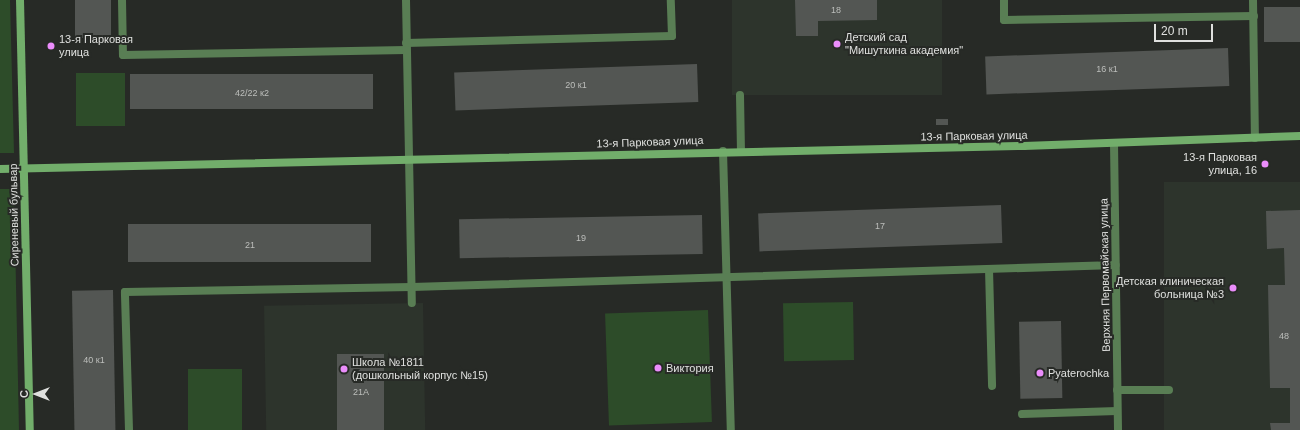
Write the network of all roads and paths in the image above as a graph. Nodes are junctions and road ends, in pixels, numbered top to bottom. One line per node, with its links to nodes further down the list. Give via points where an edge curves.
1 (20, 0): 16 (street, Сиреневый бульвар)
2 (122, 0): 8 (street, via 123,55)
3 (406, 0): 8 (street)
4 (671, 0): 8 (street, via 672,36)
5 (1004, 0): 7 (street, via 1004,20)
6 (1254, 0): 7 (street)
7 (1254, 16): 11 (street)
8 (406, 46): 15 (street)
9 (740, 95): 13 (street)
10 (1300, 136): 11 (street, 13-я Парковая улица)
11 (1255, 138): 12 (street, 13-я Парковая улица)
12 (1114, 143): 13 (street, 13-я Парковая улица); 18 (street, Верхняя Первомайская улица)
13 (741, 151): 14 (street, 13-я Парковая улица)
14 (723, 152): 15 (street, 13-я Парковая улица); 20 (street)
15 (409, 160): 16 (street, 13-я Парковая улица); 21 (street)
16 (24, 169): 17 (street, 13-я Парковая улица); 28 (street, Сиреневый бульвар)
17 (0, 170)
18 (1116, 265): 19 (street); 24 (street, Верхняя Первомайская улица)
19 (989, 269): 20 (street); 23 (street)
20 (726, 276): 21 (street); 30 (street)
21 (412, 287): 22 (street); 29 (street, via 125,292)
22 (412, 303)
23 (992, 386)
24 (1117, 390): 25 (street); 26 (street, Верхняя Первомайская улица)
25 (1169, 390)
26 (1117, 411): 27 (street); 31 (street, Верхняя Первомайская улица)
27 (1022, 414)
28 (30, 430)
29 (129, 430)
30 (731, 430)
31 (1118, 430)

